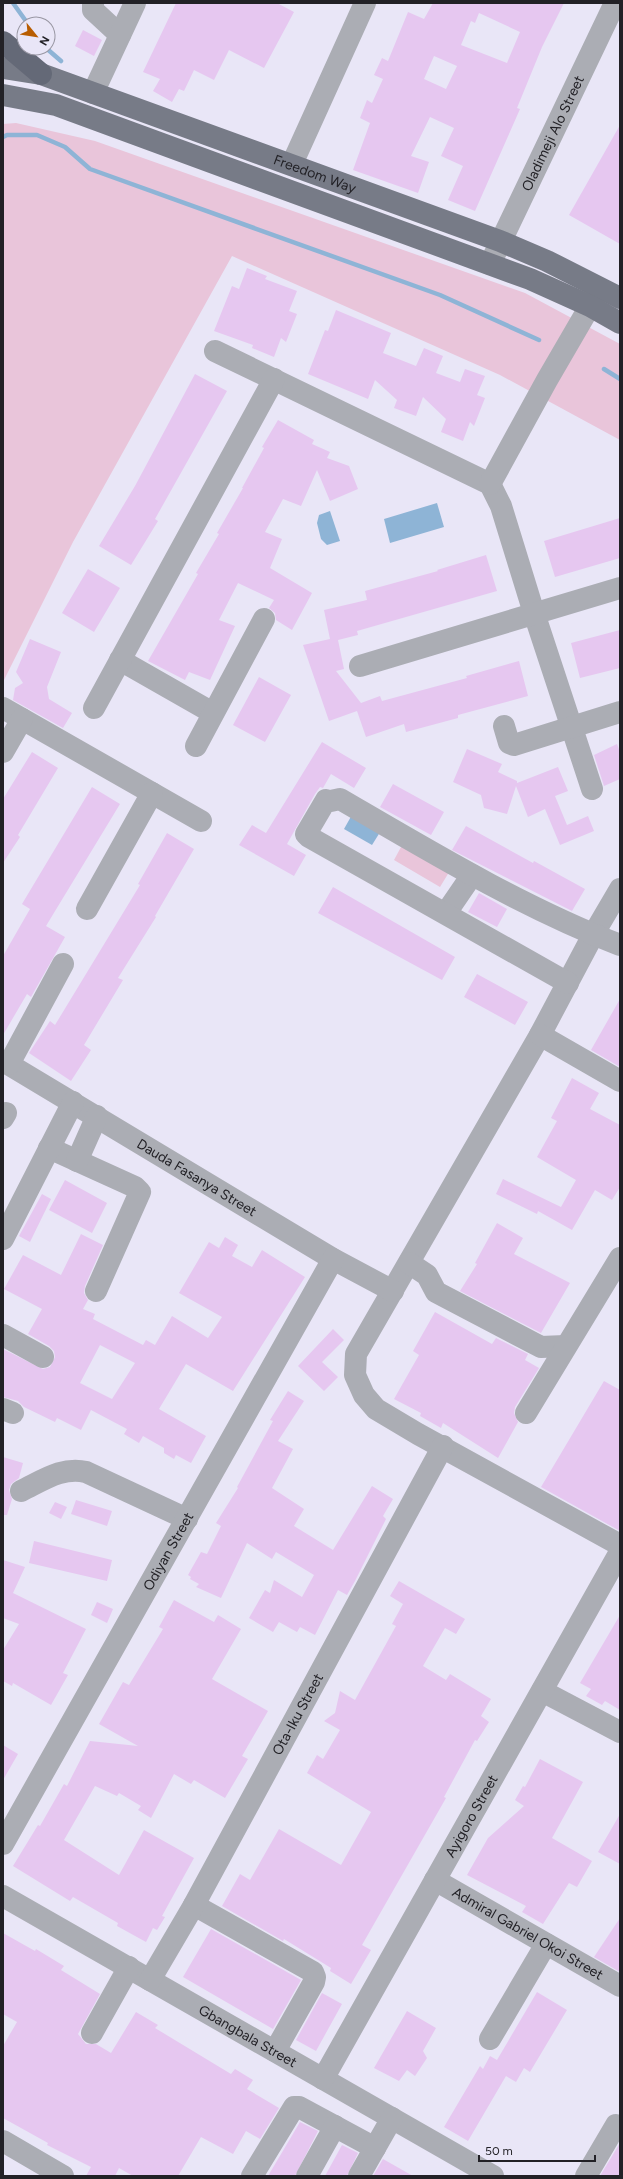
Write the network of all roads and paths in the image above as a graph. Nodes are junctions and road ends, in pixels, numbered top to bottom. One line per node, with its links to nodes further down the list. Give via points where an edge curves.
1 (93, 3): 5 (street, via 93,10)
2 (135, 3): 5 (street)
3 (365, 3): 11 (street)
4 (615, 3): 12 (street, Oladimeji Alo Street)
5 (120, 35): 9 (street)
6 (3, 42): 8 (highway)
7 (3, 68): 8 (main road, Freedom Way)
8 (41, 74): 9 (main road, Freedom Way)
9 (93, 93): 11 (main road, Freedom Way)
10 (3, 95): 13 (main road, Freedom Way, via 56,105)
11 (292, 164): 12 (main road, Freedom Way)
12 (500, 241): 13 (street, Oladimeji Alo Street); 14 (main road, Freedom Way, via 547,261)
13 (490, 264): 15 (main road, Freedom Way)
14 (620, 298)
15 (590, 306): 16 (main road, Freedom Way); 19 (street, via 546,380)
16 (620, 323)
17 (215, 351): 18 (street)
18 (274, 379): 19 (street); 23 (street)
19 (490, 484): 21 (street, via 501,506)
20 (620, 588): 21 (street)
21 (534, 613): 24 (street); 31 (street)
22 (264, 619): 28 (street)
23 (120, 660): 26 (street); 28 (street)
24 (360, 666)
25 (3, 708): 29 (street)
26 (94, 708)
27 (620, 712): 31 (street)
28 (213, 713): 32 (street)
29 (22, 719): 33 (street); 35 (street)
30 (504, 726): 31 (street, via 512,745)
31 (572, 727): 34 (street)
32 (196, 746)
33 (3, 752)
34 (592, 789)
35 (152, 793): 36 (street); 39 (street)
36 (202, 821)
37 (472, 875): 40 (street); 40 (street, via 340,799 326,800 306,834 309,838); 41 (street)
38 (620, 889): 41 (street)
39 (87, 910)
40 (446, 913): 44 (street)
41 (594, 934): 42 (street); 44 (street)
42 (620, 945)
43 (63, 964): 46 (street)
44 (568, 983): 45 (street)
45 (540, 1035): 47 (street); 55 (street)
46 (6, 1062): 48 (street, Dauda Fasanya Street)
47 (620, 1081)
48 (73, 1102): 49 (street, Dauda Fasanya Street); 50 (street)
49 (97, 1116): 51 (street); 54 (street, Dauda Fasanya Street)
50 (49, 1148): 51 (street); 52 (street)
51 (77, 1161): 56 (street, via 135,1187 140,1192)
52 (3, 1240)
53 (620, 1258): 59 (street, via 573,1339)
54 (334, 1259): 57 (street, Dauda Fasanya Street); 64 (street, Odiyan Street)
55 (409, 1263): 57 (street); 59 (street, via 427,1276 436,1292 541,1347)
56 (96, 1291)
57 (393, 1292): 62 (street, via 356,1354 355,1375 364,1395 376,1409)
58 (3, 1335): 60 (street)
59 (565, 1346): 61 (street)
60 (43, 1357)
61 (526, 1413)
62 (443, 1446): 65 (street); 72 (street, Ota-Iku Street)
63 (21, 1491): 64 (street, via 64,1471 76,1470 86,1472)
64 (187, 1519): 69 (street, Odiyan Street)
65 (620, 1545)
66 (620, 1552): 67 (street, Ayigoro Street)
67 (542, 1691): 68 (street); 70 (street, Ayigoro Street)
68 (620, 1732)
69 (3, 1844)
70 (435, 1880): 73 (street, Admiral Gabriel Okoi Street); 80 (street, Ayigoro Street)
71 (3, 1896): 74 (street, Gbangbala Street)
72 (194, 1905): 75 (street, Ota-Iku Street); 79 (street, via 313,1972 314,1982)
73 (546, 1944): 76 (street, Admiral Gabriel Okoi Street); 78 (street)
74 (129, 1967): 75 (street, Gbangbala Street); 77 (street)
75 (150, 1980): 79 (street, Gbangbala Street)
76 (620, 1986)
77 (92, 2033)
78 (490, 2040)
79 (275, 2050): 80 (street, Gbangbala Street)
80 (323, 2079): 81 (street, Gbangbala Street)
81 (392, 2118): 85 (street); 90 (street, Gbangbala Street)
82 (616, 2125): 91 (street)
83 (335, 2126): 85 (street); 87 (street, via 299,2107 294,2107); 88 (street)
84 (3, 2141): 86 (street)
85 (375, 2148): 89 (street)
86 (63, 2176)
87 (252, 2176)
88 (307, 2176)
89 (359, 2176)
90 (493, 2176)
91 (586, 2176)

